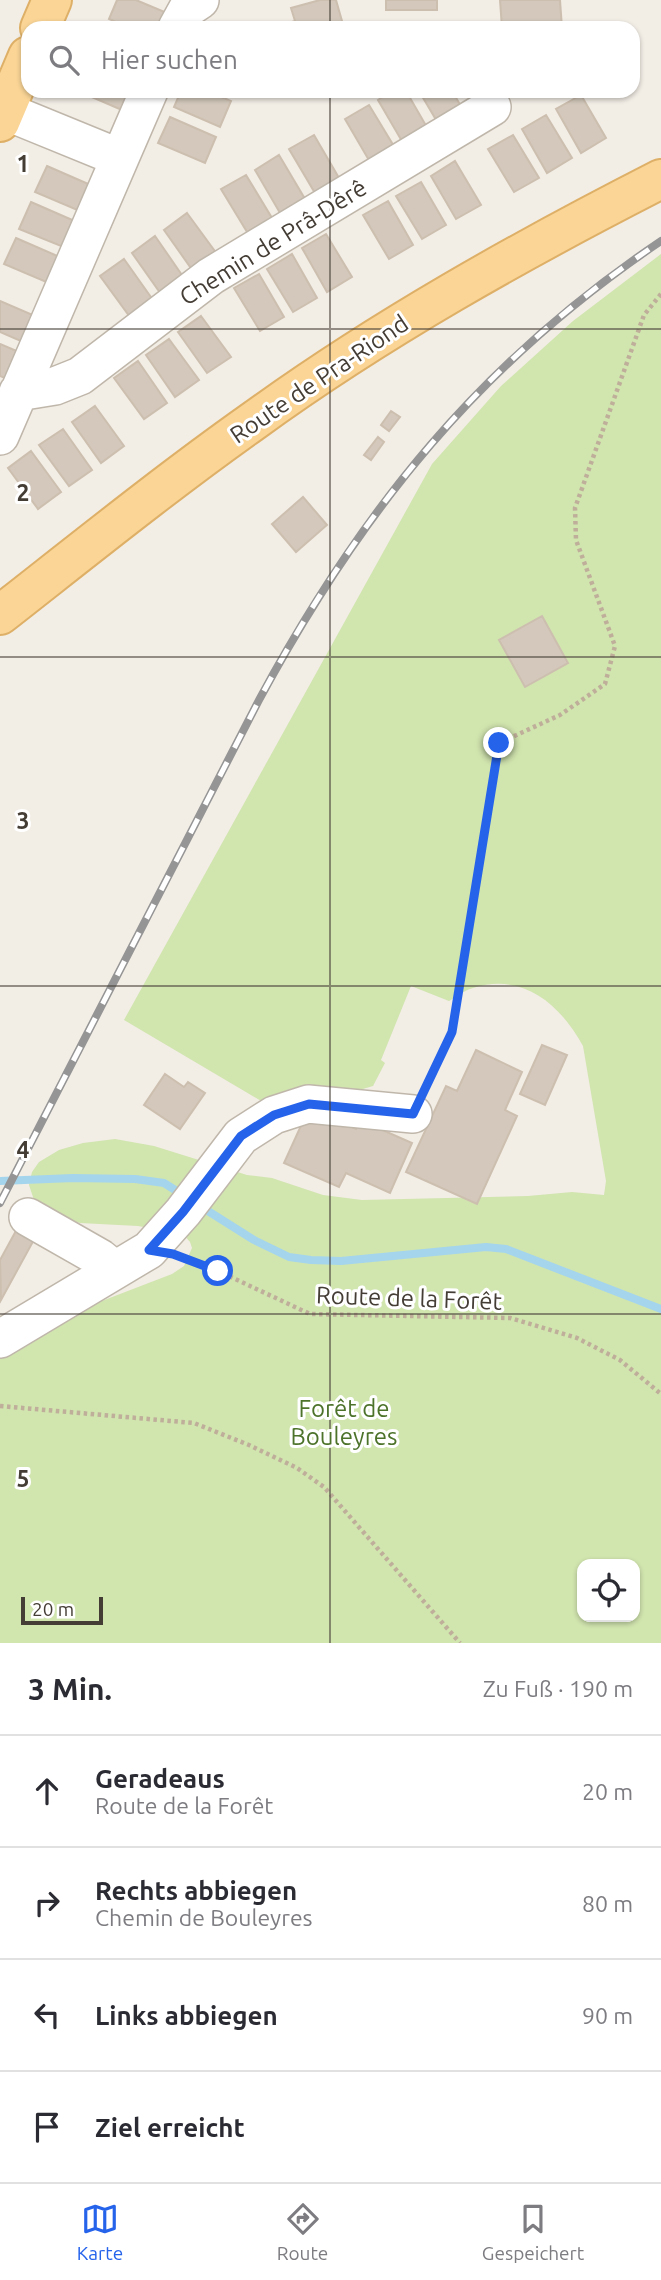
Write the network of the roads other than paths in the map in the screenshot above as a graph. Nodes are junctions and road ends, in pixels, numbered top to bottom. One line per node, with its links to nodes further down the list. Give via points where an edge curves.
1 (52, 0): 3 (main road)
2 (200, 0): 4 (street)
3 (43, 21)
4 (181, 21)
5 (21, 72): 8 (main road)
6 (146, 98): 9 (street)
7 (492, 107): 11 (street, Chemin de Prâ-Dêrê, via 211,276 80,376)
8 (2, 117): 9 (street)
9 (120, 158): 11 (street)
10 (661, 179): 13 (main road, Route de Pra-Riond, via 452,292 353,354 242,428)
11 (18, 392): 12 (street)
12 (0, 436)
13 (0, 615)
14 (413, 1114): 16 (street, via 309,1104 274,1115 241,1136 149,1250)
15 (28, 1217): 16 (street)
16 (115, 1270): 17 (street)
17 (0, 1339)

